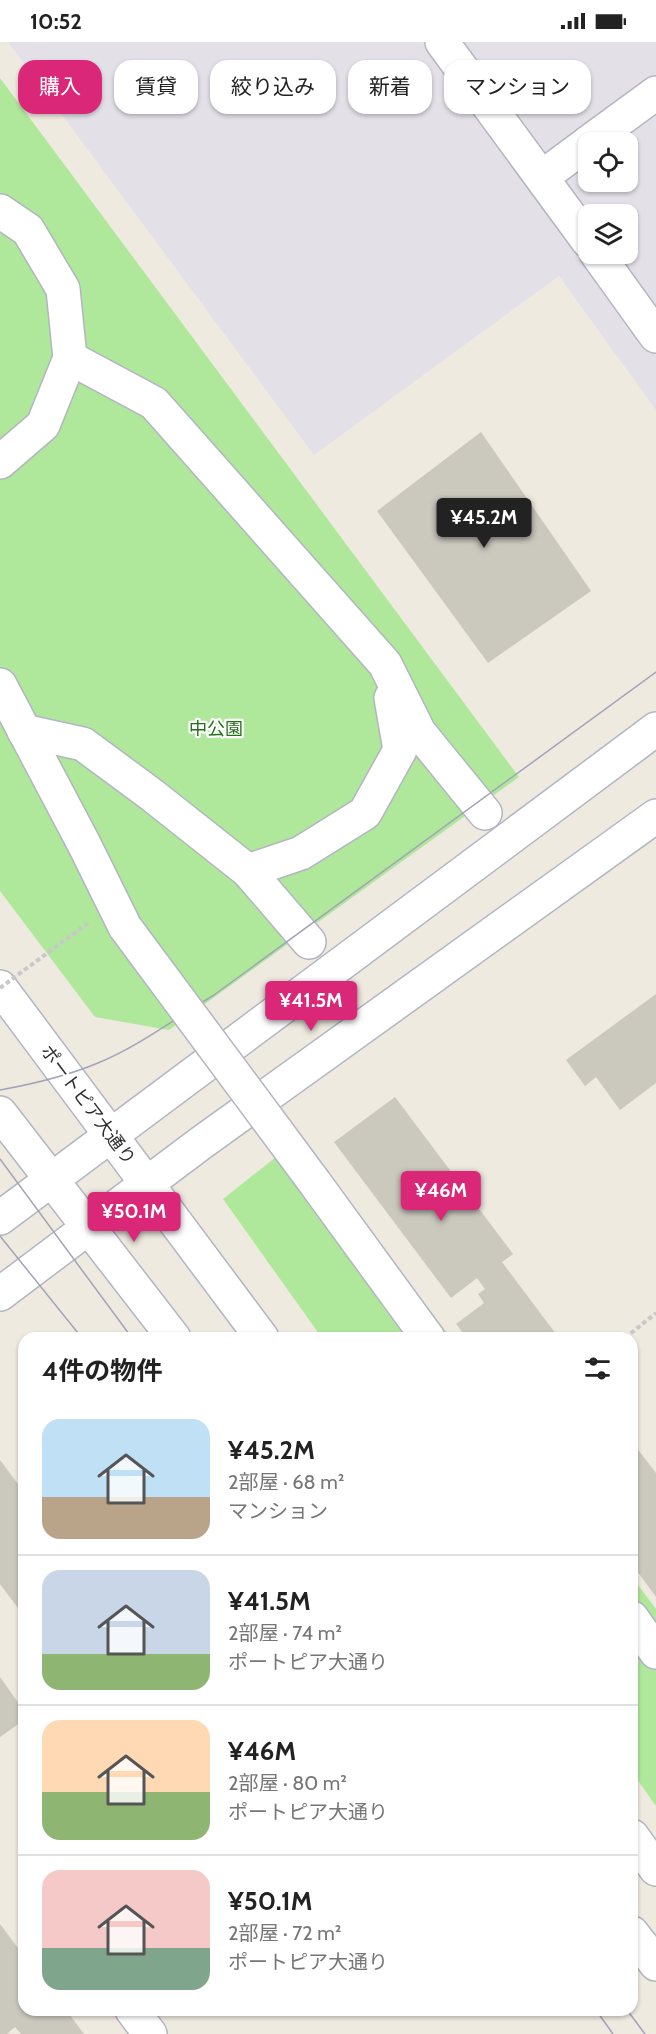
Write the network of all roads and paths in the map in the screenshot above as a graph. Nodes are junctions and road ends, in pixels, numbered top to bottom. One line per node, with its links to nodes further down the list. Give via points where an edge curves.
1 (442, 42): 5 (street)
2 (656, 93): 3 (street)
3 (603, 132)
4 (578, 150): 5 (street)
5 (542, 177): 7 (street)
6 (0, 211): 10 (street, via 28,230 63,289)
7 (578, 227)
8 (604, 264): 9 (street)
9 (656, 336)
10 (70, 358): 11 (street, via 43,425); 12 (street, via 154,404)
11 (0, 462)
12 (385, 664): 15 (street, via 419,732); 17 (street, via 400,750 365,813 301,853)
13 (8, 705): 17 (street, via 83,744); 31 (street, bridge, via 125,927)
14 (656, 729): 22 (street)
15 (485, 813)
16 (656, 816): 24 (street)
17 (248, 872): 19 (street)
18 (88, 923): 20 (path, bridge)
19 (309, 942)
20 (0, 987): 22 (street, ポートピア大通り)
21 (0, 1113): 23 (street)
22 (110, 1136): 23 (street); 24 (street, ポートピア大通り)
23 (53, 1180): 25 (street); 26 (street)
24 (147, 1182): 26 (street); 30 (street, ポートピア大通り)
25 (0, 1218)
26 (89, 1227): 27 (street); 29 (street)
27 (0, 1294)
28 (656, 1313): 32 (path)
29 (169, 1332)
30 (258, 1332)
31 (424, 1332)
32 (632, 1332)
33 (638, 1626): 34 (street)
34 (656, 1652)
35 (638, 1844): 36 (street)
36 (656, 1869)
37 (638, 1941): 38 (street)
38 (656, 1964)
39 (136, 2016): 40 (street)
40 (150, 2034)

